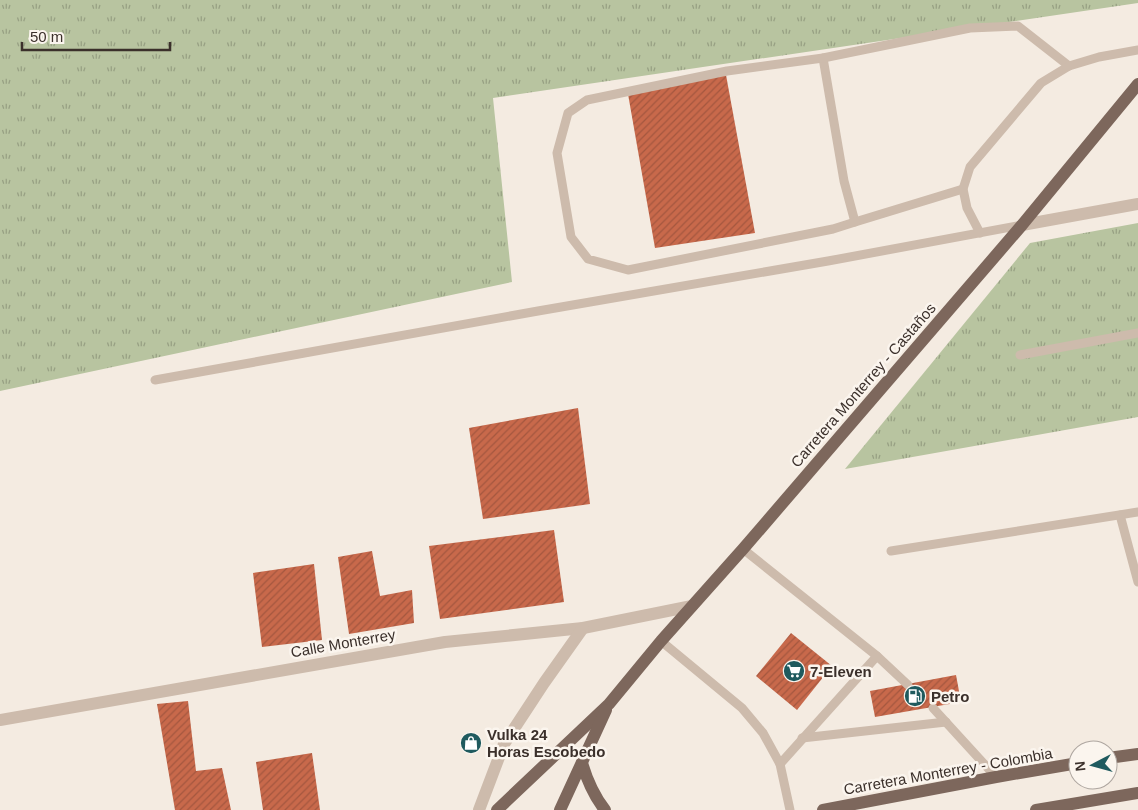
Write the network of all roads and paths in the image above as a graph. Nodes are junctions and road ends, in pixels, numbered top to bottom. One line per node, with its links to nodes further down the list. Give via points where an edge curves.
1 (1138, 50): 3 (lane)
2 (823, 58): 3 (lane, via 970,28 1018,26); 7 (lane, via 844,181); 7 (lane, via 727,71 587,100 568,113 556,153 571,237 588,259 628,270)
3 (1069, 66): 5 (lane, via 1041,83 970,167)
4 (1138, 84): 8 (main road, Carretera Monterrey - Castaños)
5 (963, 189): 7 (lane); 9 (lane, via 967,208)
6 (1138, 204): 8 (street)
7 (855, 222)
8 (1022, 225): 9 (lane); 15 (main road, Carretera Monterrey - Castaños)
9 (980, 233): 12 (lane)
10 (1138, 333): 11 (lane)
11 (1020, 355)
12 (155, 380)
13 (1138, 512): 14 (lane)
14 (1120, 515): 16 (lane); 17 (lane)
15 (743, 549): 18 (main road, Carretera Monterrey - Castaños); 21 (lane)
16 (891, 551)
17 (1138, 582)
18 (692, 606): 19 (street, Calle Monterrey); 20 (main road, Carretera Monterrey - Castaños)
19 (583, 628): 25 (street, Calle Monterrey, via 445,642); 35 (street, via 504,744)
20 (661, 641): 23 (main road, Carretera Monterrey - Castaños); 31 (lane, via 742,708 763,733)
21 (877, 656): 22 (lane); 27 (lane)
22 (908, 685)
23 (610, 704): 30 (main road, Carretera Monterrey - Castaños); 36 (main road, Carretera Monterrey - Castaños)
24 (933, 708): 26 (lane)
25 (0, 720)
26 (946, 722): 27 (lane); 33 (lane)
27 (802, 738): 31 (lane)
28 (1138, 754): 29 (main road)
29 (1118, 757)
30 (582, 763): 37 (main road, Carretera Monterrey - Castaños); 38 (main road, via 589,784)
31 (780, 764): 39 (lane)
32 (1068, 765): 33 (main road, Carretera Monterrey - Colombia)
33 (996, 777): 40 (main road, Carretera Monterrey - Colombia)
34 (1138, 793): 41 (main road)
35 (479, 810)
36 (497, 810)
37 (560, 810)
38 (606, 810)
39 (790, 810)
40 (823, 810)
41 (1036, 810)

